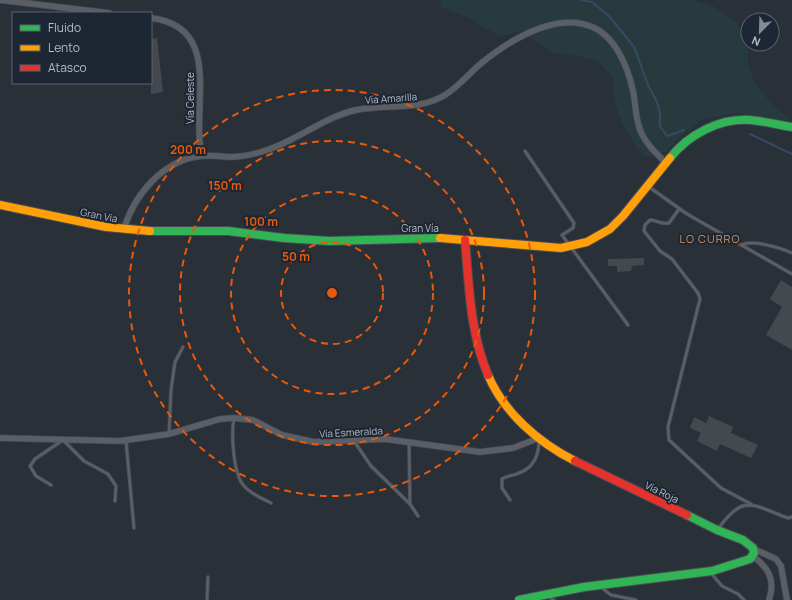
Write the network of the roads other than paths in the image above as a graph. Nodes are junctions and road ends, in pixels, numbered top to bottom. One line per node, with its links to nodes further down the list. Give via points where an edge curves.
1 (0, 0): 2 (street)
2 (101, 12)
3 (152, 18): 6 (street, Vía Celeste, via 169,22 181,29 196,51 201,91 199,145)
4 (792, 127): 7 (main road, Gran Vía, via 760,120 719,124 686,140)
5 (525, 151): 14 (lane, via 574,223 573,228 562,235)
6 (202, 156): 7 (street, Vía Amarilla, via 250,155 278,146 344,113 380,107 410,107 433,101 448,93 479,65 510,44 546,25 570,22 591,26 610,40 618,51 630,78 642,134); 11 (street, Vía Amarilla, via 181,162 149,184 134,204)
7 (665, 162): 8 (main road, Gran Vía)
8 (647, 185): 10 (lane); 14 (main road, Gran Vía, via 610,229 586,242)
9 (0, 205): 11 (main road, Gran Vía)
10 (679, 209): 13 (lane); 32 (lane, via 669,223 650,220 644,225 644,231 660,251 672,259 700,299 668,427 669,440 721,488)
11 (124, 230): 12 (main road, Gran Vía, via 228,231 307,240)
12 (464, 240): 14 (main road, Gran Vía, via 546,248); 22 (main road, Vía Roja, via 475,340 483,367 500,398 518,420)
13 (742, 245): 15 (lane, via 751,243); 16 (lane)
14 (569, 247): 17 (lane)
15 (792, 253)
16 (792, 274)
17 (628, 325)
18 (183, 347): 20 (lane, via 175,362)
19 (234, 418): 20 (street, Vía Esmeralda); 25 (street, Vía Esmeralda, via 253,420 282,435 303,441); 30 (lane, via 234,451 243,485)
20 (169, 434): 24 (street, Vía Esmeralda)
21 (0, 438): 23 (street, Vía Esmeralda)
22 (538, 438): 26 (street, Vía Esmeralda, via 513,448 491,451 470,451); 28 (lane, via 539,452 532,464 520,473 502,479 502,488); 36 (main road, Vía Roja, via 572,459)
23 (63, 440): 24 (street, Vía Esmeralda); 27 (lane, via 35,459 30,466 36,476); 29 (lane, via 84,461 108,474 116,486)
24 (126, 440): 35 (lane)
25 (353, 441): 26 (street, Vía Esmeralda, via 385,439); 31 (lane, via 370,466)
26 (410, 442): 31 (lane)
27 (51, 485)
28 (510, 500)
29 (115, 501)
30 (271, 503)
31 (410, 504): 33 (lane)
32 (751, 504): 34 (lane, via 788,518); 36 (lane, via 743,504 732,511)
33 (418, 516)
34 (792, 517)
35 (134, 528)
36 (717, 530): 37 (main road, Vía Roja, via 744,540 752,545)
37 (754, 552): 38 (main road, via 750,559); 47 (street, via 767,568 772,586); 48 (street, via 776,559 781,566)
38 (710, 573): 40 (main road); 46 (lane, via 722,586)
39 (208, 577): 42 (lane)
40 (600, 585): 41 (main road); 45 (lane, via 611,595)
41 (543, 594): 43 (main road); 44 (lane)
42 (207, 600)
43 (519, 600)
44 (554, 600)
45 (636, 600)
46 (744, 600)
47 (769, 600)
48 (787, 600)

